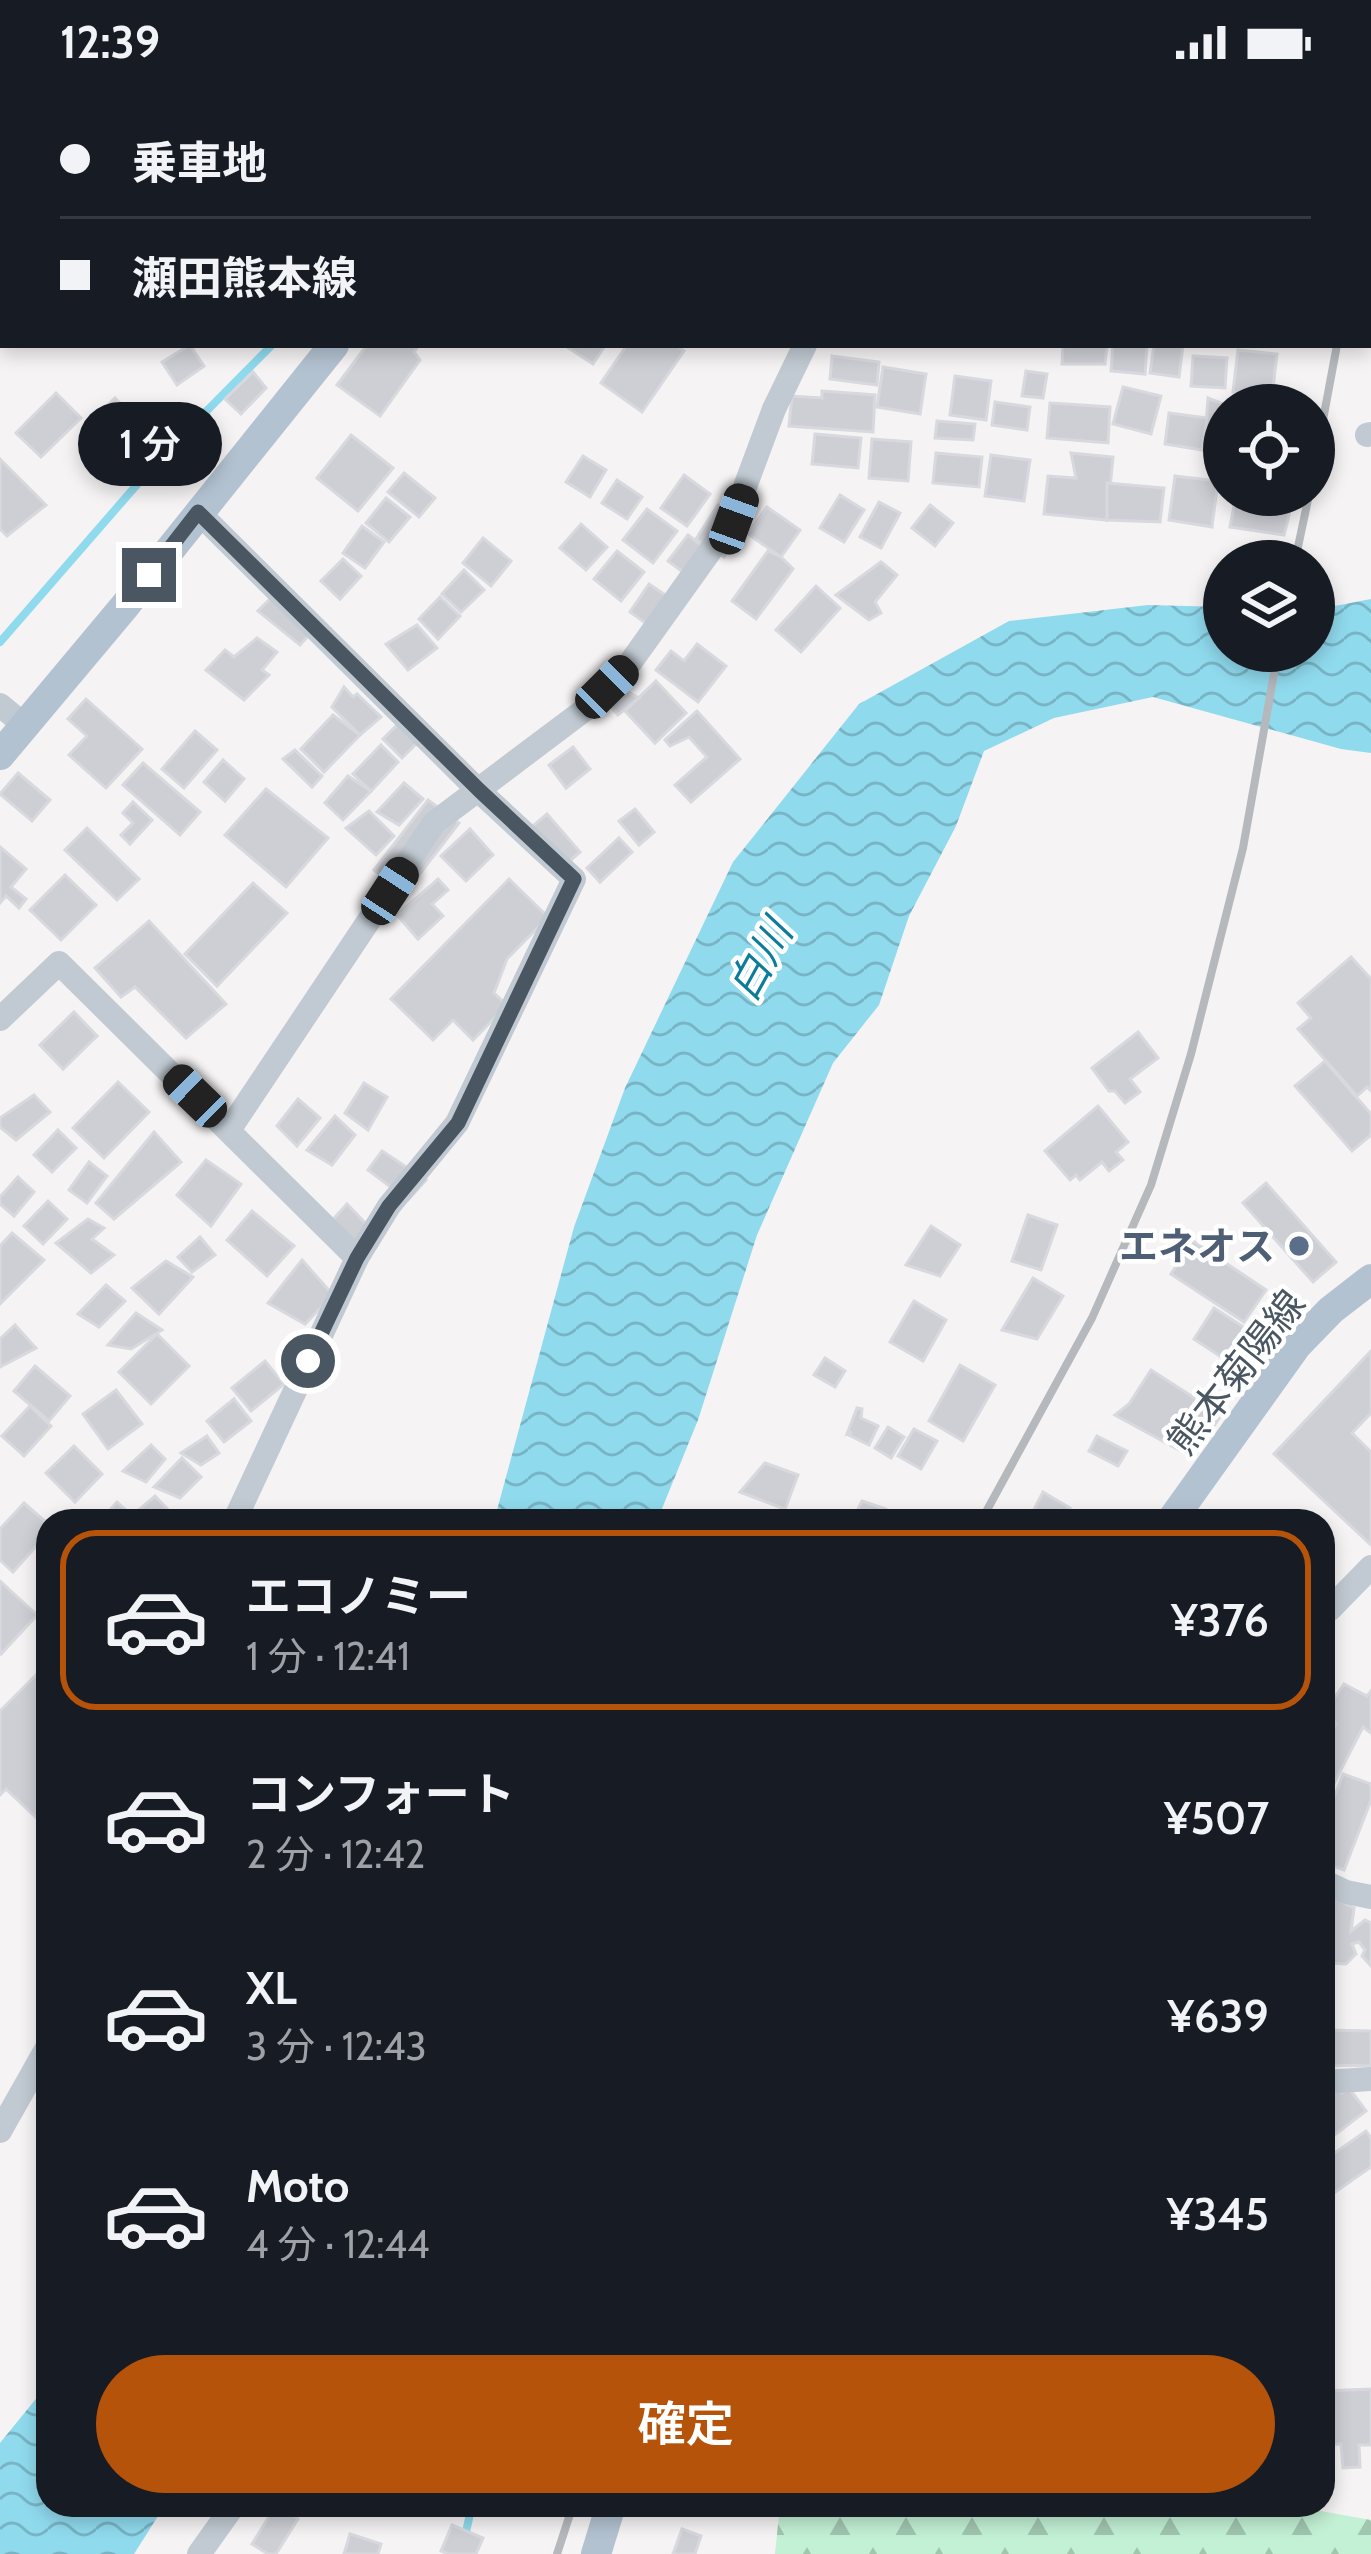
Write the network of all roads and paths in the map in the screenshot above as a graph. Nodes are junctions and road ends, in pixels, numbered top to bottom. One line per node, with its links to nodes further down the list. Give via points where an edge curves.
1 (332, 348): 3 (main road)
2 (804, 348): 7 (street, via 734,519 630,663 583,711)
3 (198, 512): 5 (main road); 7 (street)
4 (0, 705): 5 (street)
5 (24, 725): 6 (main road)
6 (0, 755)
7 (479, 790): 9 (street, via 434,823); 10 (street, via 574,879 458,1123)
8 (0, 1019): 9 (street, via 59,962)
9 (230, 1130): 10 (street)
10 (357, 1258): 12 (street)
11 (1371, 1279): 13 (main road, 熊本菊陽線, via 1297,1345)
12 (240, 1509)
13 (1180, 1509)
14 (1371, 1567): 15 (street)
15 (1335, 1604)
16 (1335, 1887): 17 (street)
17 (1371, 1897)
18 (36, 2068): 21 (street)
19 (1371, 2079): 20 (street)
20 (1335, 2081)
21 (0, 2132)
22 (225, 2517): 24 (street)
23 (607, 2517): 25 (main road)
24 (199, 2554)
25 (596, 2554)

